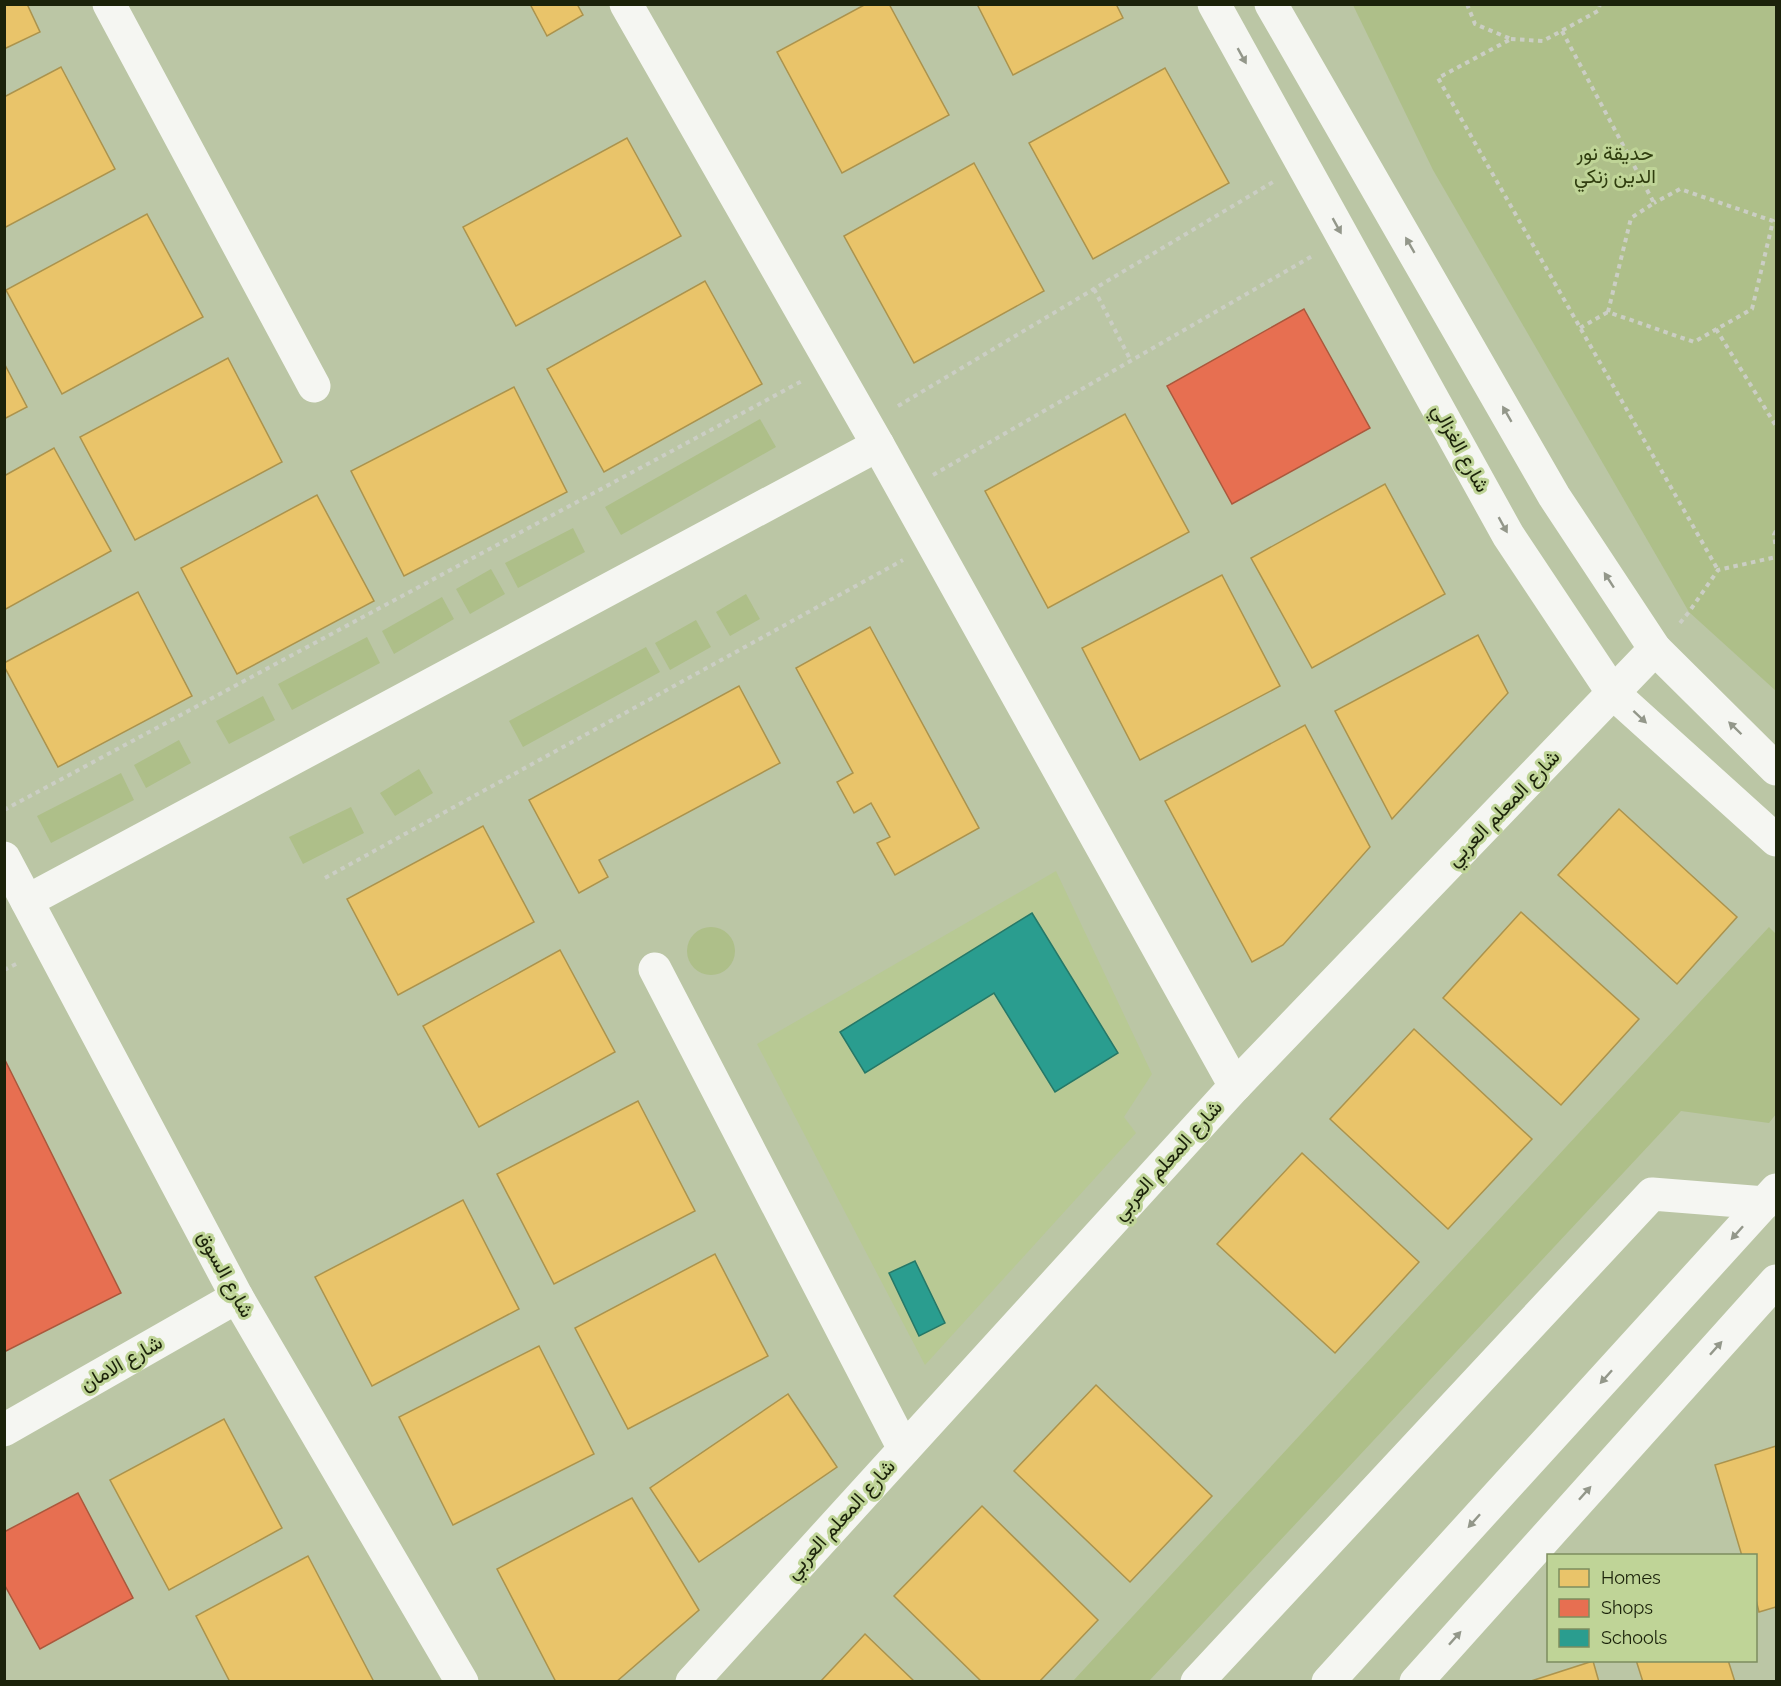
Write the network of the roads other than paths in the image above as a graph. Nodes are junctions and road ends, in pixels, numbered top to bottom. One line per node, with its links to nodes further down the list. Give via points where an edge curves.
1 (109, 4): 5 (street)
2 (626, 4): 6 (street)
3 (1214, 4): 8 (street, شارع الغزالي, one-way to 8, via 1508,535)
4 (1271, 4): 7 (street, one-way to 4, via 1554,496)
5 (314, 386)
6 (872, 435): 12 (street); 14 (street)
7 (1655, 649): 8 (street, شارع المعلم العربي); 9 (street, one-way to 7)
8 (1613, 693): 10 (street, شارع الغزالي, one-way to 10); 14 (street, شارع المعلم العربي)
9 (1776, 769)
10 (1776, 840)
11 (4, 858): 12 (street, شارع السوق)
12 (27, 900): 17 (street, شارع السوق)
13 (655, 969): 19 (street)
14 (1235, 1086): 19 (street, شارع المعلم العربي)
15 (1771, 1196): 22 (street, via 1652,1194); 23 (street, one-way to 23)
16 (1776, 1281): 24 (street, one-way to 16)
17 (237, 1297): 18 (street, شارع الامان); 20 (street, شارع السوق)
18 (4, 1430)
19 (904, 1449): 21 (street, شارع المعلم العربي)
20 (462, 1682)
21 (692, 1682)
22 (1197, 1682)
23 (1328, 1682)
24 (1416, 1682)

